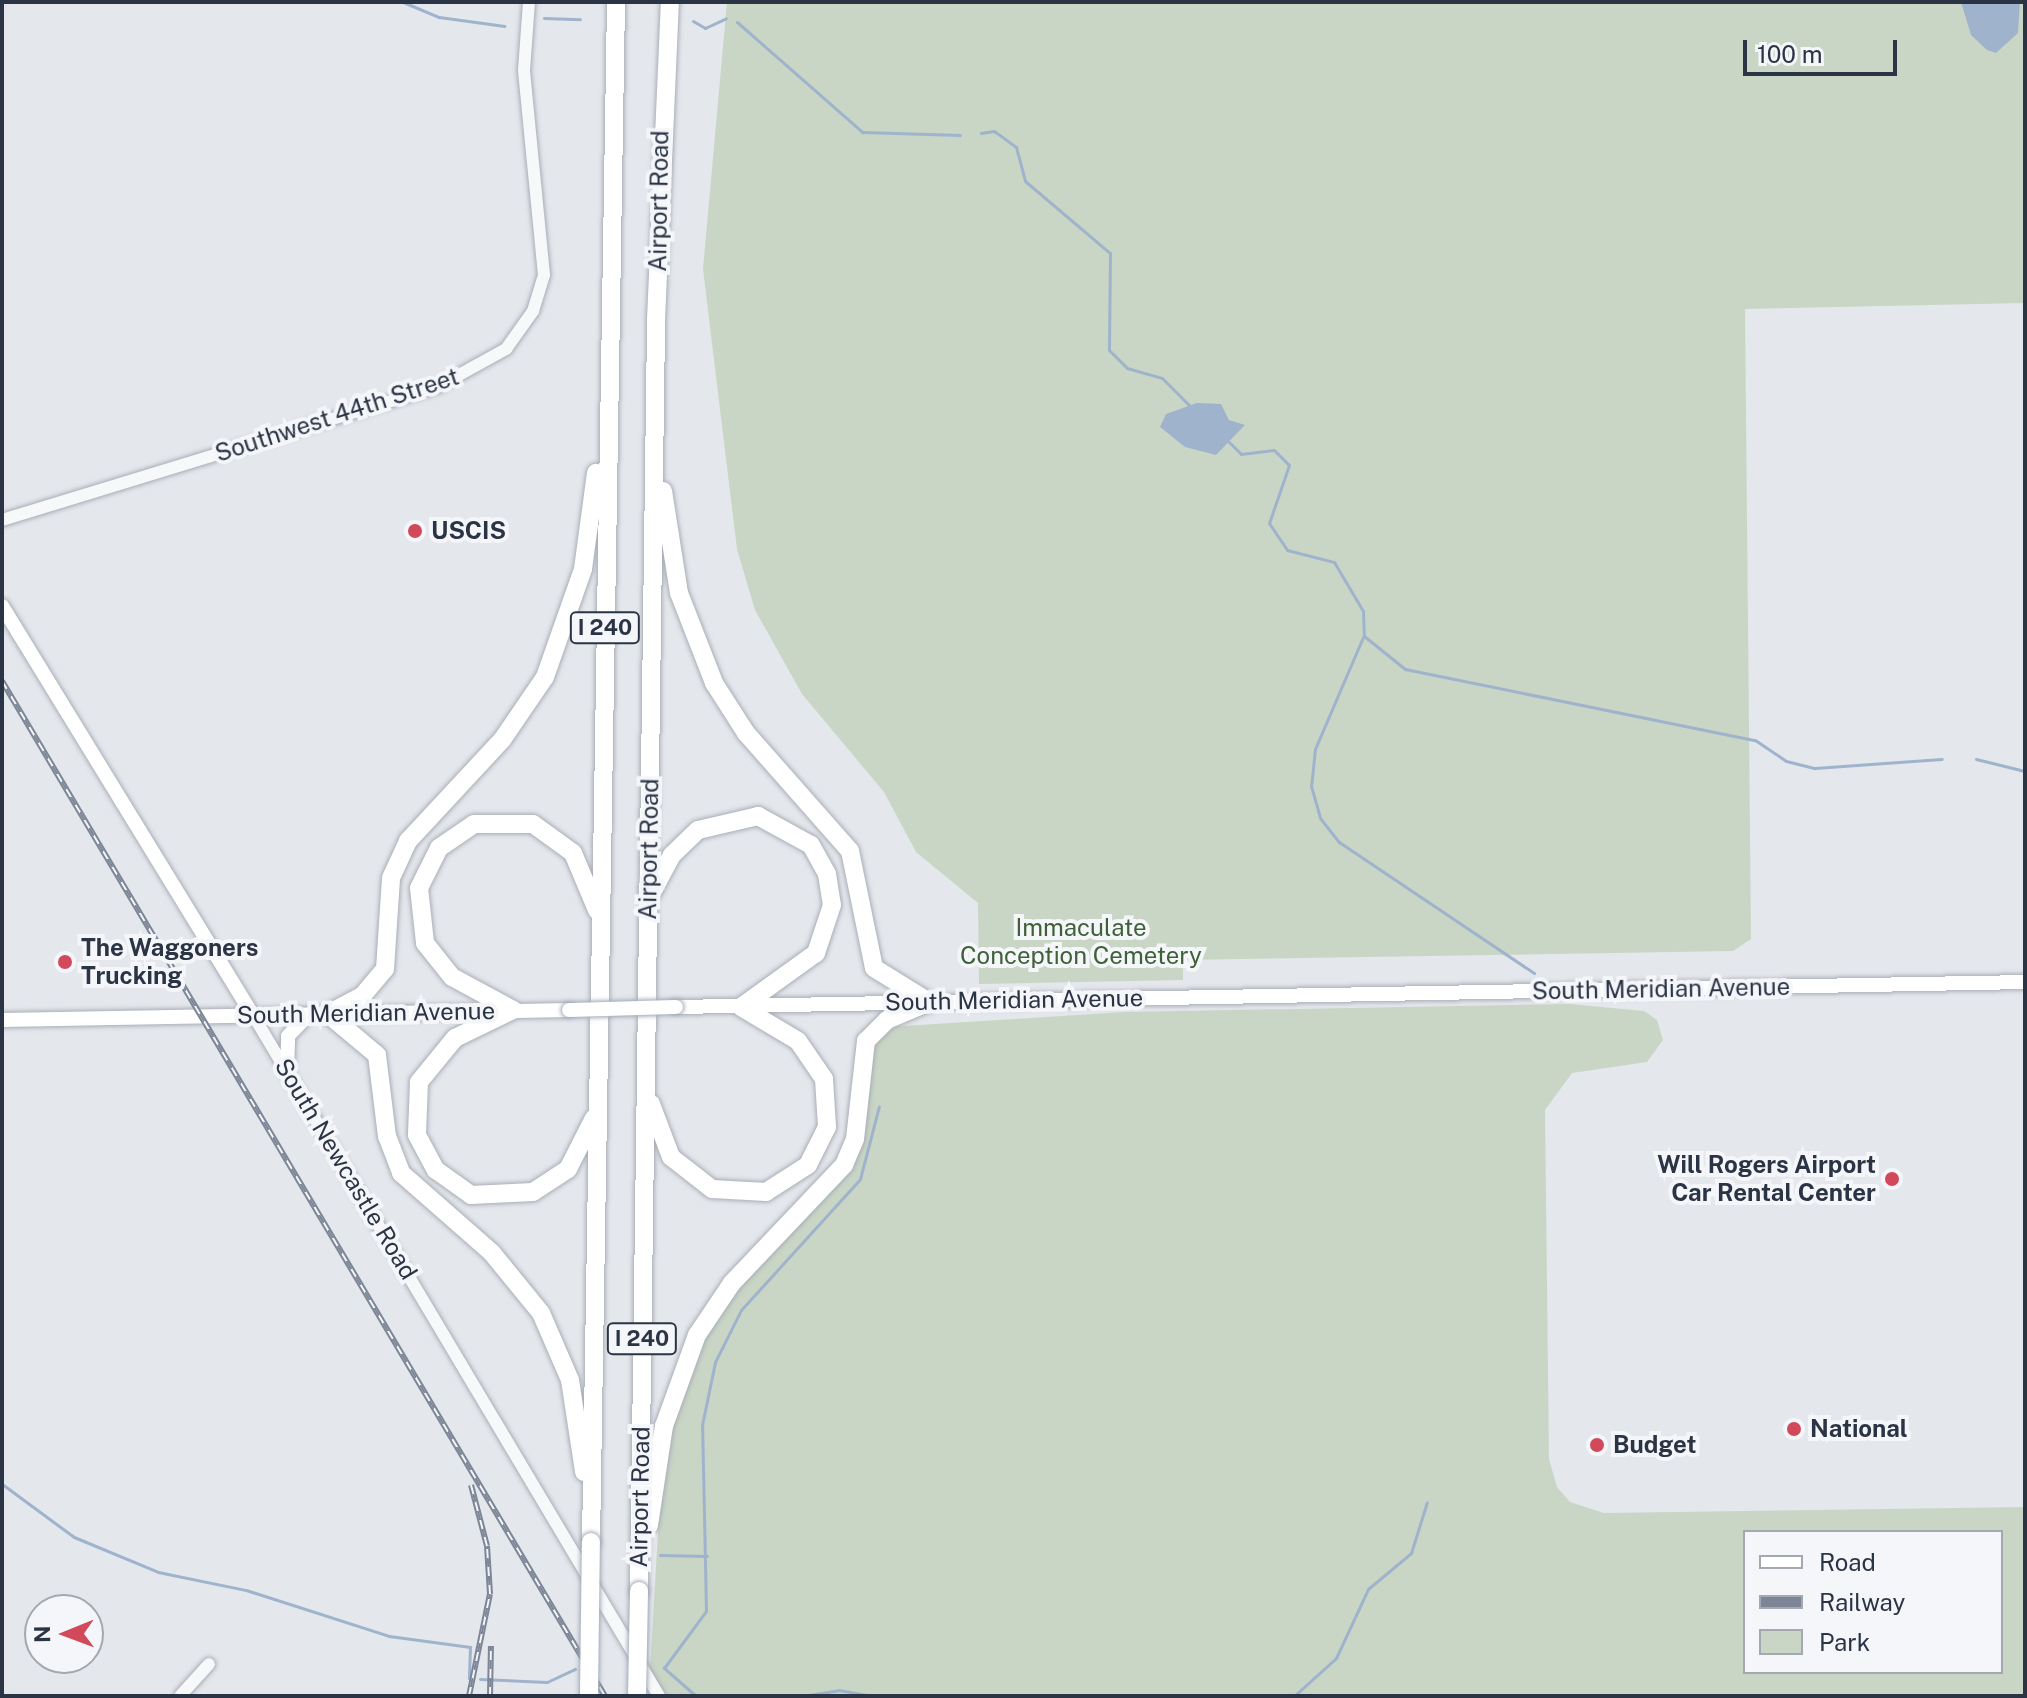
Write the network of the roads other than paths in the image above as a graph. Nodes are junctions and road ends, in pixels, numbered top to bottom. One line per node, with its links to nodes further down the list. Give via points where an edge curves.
1 (529, 2): 6 (street, Southwest 44th Street, via 524,70 544,275 533,311 506,349 439,386)
2 (616, 2): 4 (highway, Airport Road / I 240)
3 (670, 2): 5 (highway, Airport Road / I 240)
4 (609, 331): 9 (highway, Airport Road / I 240); 14 (highway, via 593,508 560,644 525,710 398,858 388,895 388,955 377,983)
5 (655, 429): 8 (highway, Airport Road / I 240); 11 (highway, via 672,558 700,655 746,733 850,851 874,968)
6 (2, 520)
7 (2, 606): 15 (main road, South Newcastle Road)
8 (648, 901): 12 (highway, via 672,855 712,823 758,816 811,845 831,889 825,938 804,967); 18 (highway, Airport Road / I 240)
9 (601, 924): 13 (highway, via 573,853 533,824 474,824 439,848 419,888 425,943 452,977); 19 (highway, Airport Road / I 240)
10 (2025, 982): 11 (main road, South Meridian Avenue)
11 (929, 1002): 12 (main road, South Meridian Avenue); 21 (highway, via 887,1020 866,1041 855,1139 844,1165 732,1283 697,1335 664,1426)
12 (741, 1007): 13 (main road, South Meridian Avenue, bridge); 18 (highway, via 798,1041 824,1079 827,1127 796,1177 749,1195 695,1181 671,1157)
13 (513, 1010): 14 (main road, South Meridian Avenue); 19 (highway, via 455,1038 419,1082 414,1117 436,1170 471,1195 533,1192 568,1169)
14 (319, 1014): 15 (main road, South Meridian Avenue); 17 (main road, via 288,1036); 20 (highway, via 377,1055 387,1136 401,1173 510,1271 554,1336 575,1401)
15 (253, 1015): 16 (main road, South Meridian Avenue); 17 (street, South Newcastle Road)
16 (2, 1020)
17 (287, 1070): 26 (street, South Newcastle Road)
18 (645, 1086): 21 (highway, Airport Road / I 240)
19 (599, 1108): 20 (highway, Airport Road / I 240)
20 (590, 1505): 24 (highway, Airport Road / I 240, bridge)
21 (639, 1591): 25 (highway, Airport Road / I 240, bridge)
22 (209, 1664): 23 (street)
23 (180, 1696)
24 (589, 1696)
25 (637, 1696)
26 (659, 1696)

